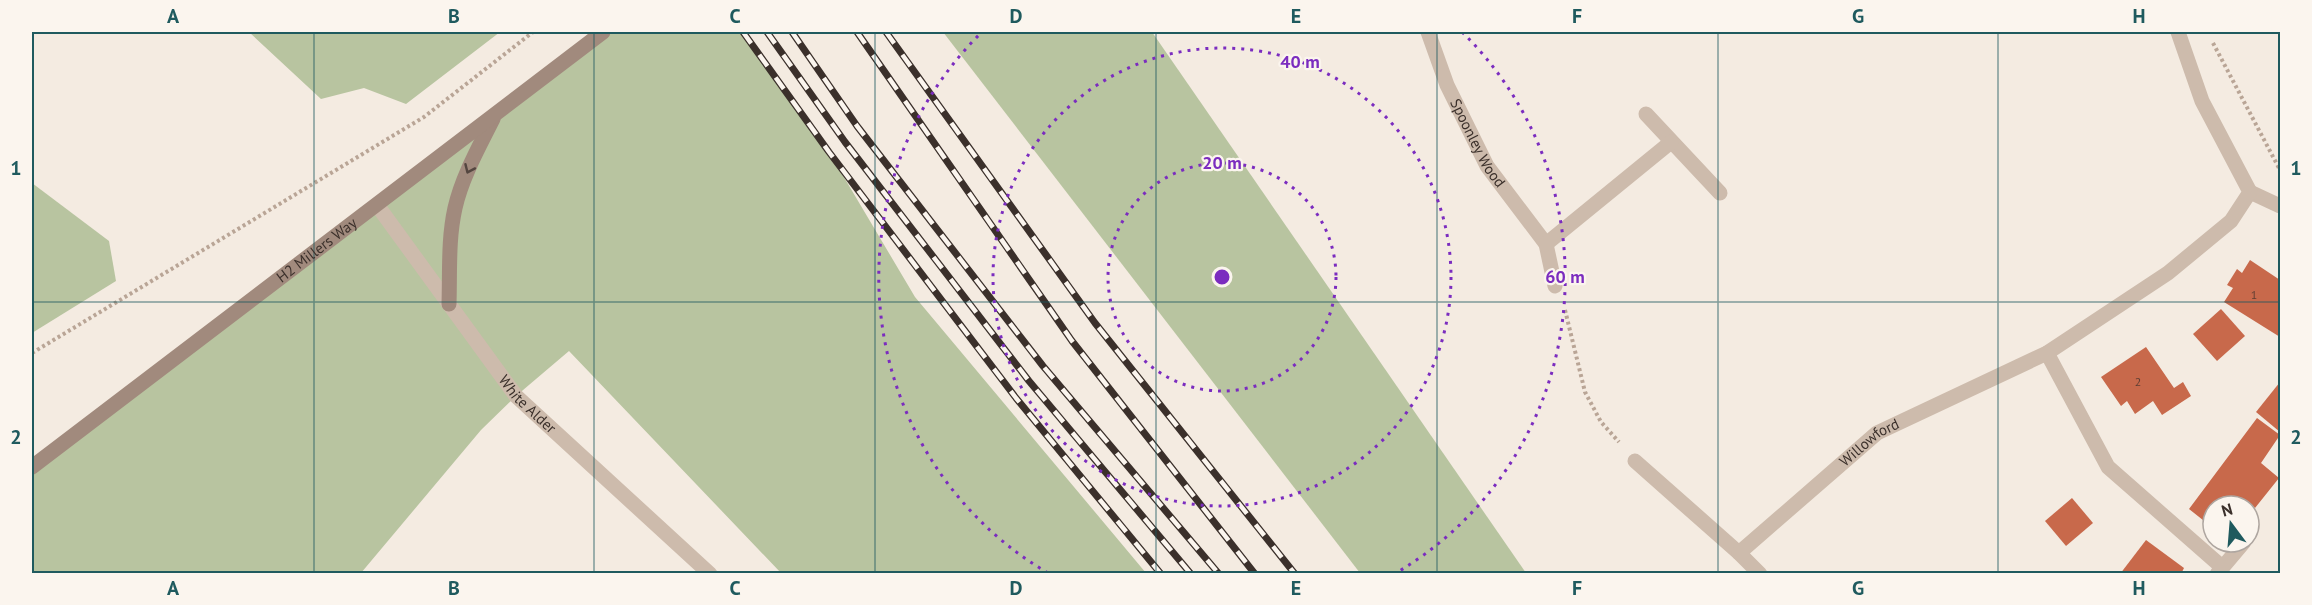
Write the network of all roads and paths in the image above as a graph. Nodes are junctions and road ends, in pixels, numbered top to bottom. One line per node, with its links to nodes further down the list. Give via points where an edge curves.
1 (533, 32): 17 (path, via 424,117)
2 (603, 32): 7 (street, H2 Millers Way)
3 (1428, 32): 14 (street, Spoonley Wood, via 1447,85 1487,166)
4 (2178, 32): 10 (street, via 2202,101)
5 (2209, 35): 9 (path)
6 (1646, 114): 8 (street)
7 (494, 116): 12 (street, H2 Millers Way); 16 (street, one-way to 16, via 455,207)
8 (1671, 142): 11 (street); 14 (street)
9 (2280, 170)
10 (2250, 192): 13 (street); 18 (street, Willowford, via 2231,221 2168,273)
11 (1719, 193)
12 (377, 205): 16 (street, White Alder); 20 (street, H2 Millers Way)
13 (2280, 206)
14 (1546, 244): 15 (street, Spoonley Wood)
15 (1555, 286): 19 (path, via 1570,319 1585,392 1601,422)
16 (449, 304): 24 (street, White Alder, via 516,396)
17 (32, 353)
18 (2047, 353): 21 (street, Willowford, via 1877,433); 23 (street, via 2108,467)
19 (1635, 460): 21 (street)
20 (32, 467)
21 (1739, 553): 25 (street)
22 (2234, 554): 23 (street)
23 (2220, 570)
24 (710, 573)
25 (1760, 573)

